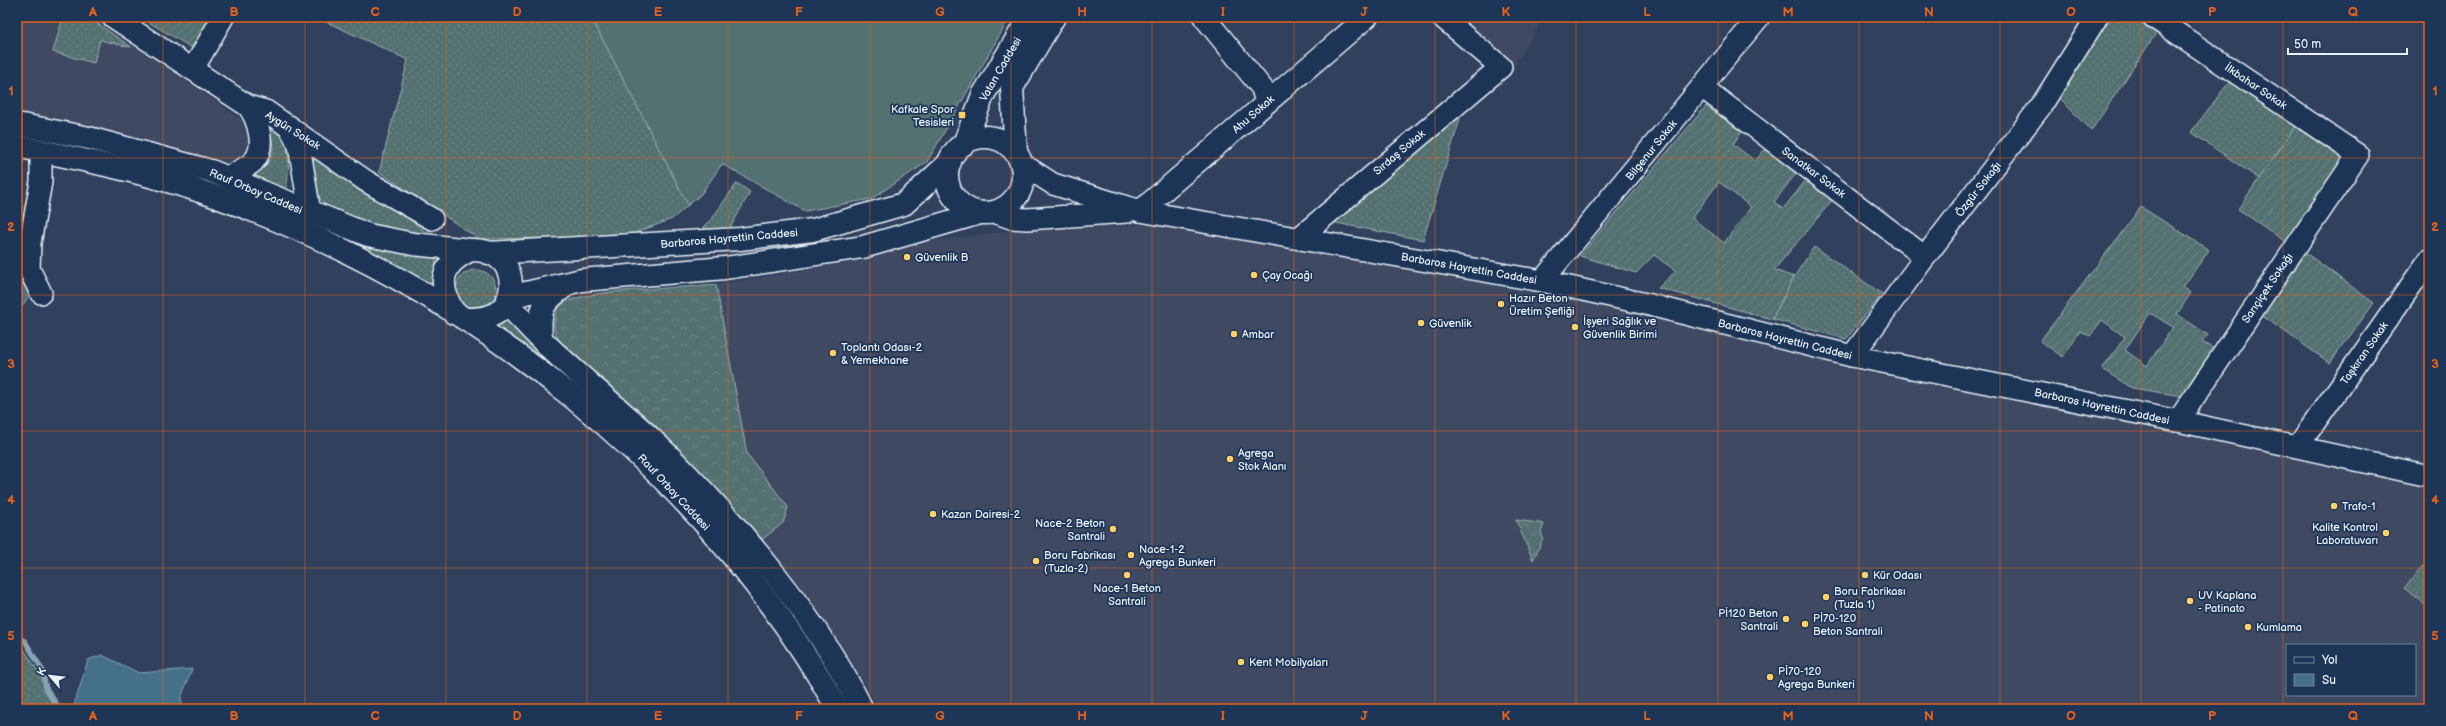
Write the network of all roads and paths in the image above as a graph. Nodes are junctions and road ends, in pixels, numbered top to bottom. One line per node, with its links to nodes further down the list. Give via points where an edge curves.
1 (113, 17): 11 (street, Aygün Sokak)
2 (223, 17): 11 (street)
3 (1030, 17): 17 (main road, Vatan Caddesi, via 983,96)
4 (1054, 17): 21 (main road, Vatan Caddesi, via 1012,88)
5 (1204, 17): 13 (street, via 1262,88)
6 (1367, 17): 13 (street, Ahu Sokak)
7 (1442, 17): 28 (street, Sırdaş Sokak, via 1501,67)
8 (1759, 17): 12 (street, Bilgenur Sokak)
9 (2096, 17): 30 (street, Özgür Sokağı, via 2042,106)
10 (2153, 17): 20 (street, İlkbahar Sokak)
11 (193, 69): 14 (street, Aygün Sokak)
12 (1702, 87): 30 (street, Sanatkar Sokak); 33 (street, Bilgenur Sokak)
13 (1266, 103): 24 (street, Ahu Sokak)
14 (248, 106): 16 (street, Aygün Sokak, via 266,111); 23 (street, via 256,117 261,144 254,161)
15 (17, 124): 23 (main road, Rauf Orbay Caddesi, via 135,150)
16 (289, 126): 25 (street, via 299,145); 27 (street, Aygün Sokak, via 366,181)
17 (964, 144): 21 (main road, via 986,137 998,139 1008,145); 22 (main road, via 955,152)
18 (17, 146): 19 (main road, Rauf Orbay Caddesi)
19 (41, 151): 34 (street, via 41,182 30,243 29,269); 36 (main road, Rauf Orbay Caddesi, via 161,179 250,209 298,228 362,259)
20 (2358, 155): 39 (street, Sarıçiçek Sokağı)
21 (1019, 158): 24 (street, via 1053,184); 26 (main road, via 1023,176 1018,194 1005,208)
22 (950, 162): 26 (main road, via 948,179 953,195 965,207); 29 (main road, Barbaros Hayrettin Caddesi, via 904,204 813,230 740,239)
23 (229, 177): 25 (main road, Rauf Orbay Caddesi)
24 (1140, 211): 26 (street, via 1027,219); 28 (street, Barbaros Hayrettin Caddesi)
25 (310, 213): 29 (main road, Rauf Orbay Caddesi, via 389,240 436,248)
26 (987, 213): 32 (main road, via 863,247 725,268 627,274)
27 (432, 219)
28 (1299, 238): 33 (street, Barbaros Hayrettin Caddesi)
29 (480, 251): 35 (main road, Rauf Orbay Caddesi, via 496,256 504,263 510,274 512,286); 36 (main road, Rauf Orbay Caddesi, via 452,262 446,272 444,294)
30 (1925, 257): 38 (street, Özgür Sokağı)
31 (2429, 260): 40 (street, Taşkıran Sokak)
32 (573, 281): 35 (main road); 37 (main road, via 544,303 540,316)
33 (1542, 281): 38 (street, Barbaros Hayrettin Caddesi, via 1646,304)
34 (41, 293)
35 (508, 300): 36 (main road, via 496,314 486,318); 37 (main road, Rauf Orbay Caddesi)
36 (460, 316): 42 (main road, Rauf Orbay Caddesi, via 560,387 652,466 780,618)
37 (542, 338): 43 (main road, Rauf Orbay Caddesi, via 673,459 733,526 804,614)
38 (1852, 356): 39 (street, Barbaros Hayrettin Caddesi)
39 (2178, 421): 40 (street, Barbaros Hayrettin Caddesi)
40 (2298, 446): 41 (street, Barbaros Hayrettin Caddesi)
41 (2429, 476)
42 (838, 709)
43 (862, 709)

